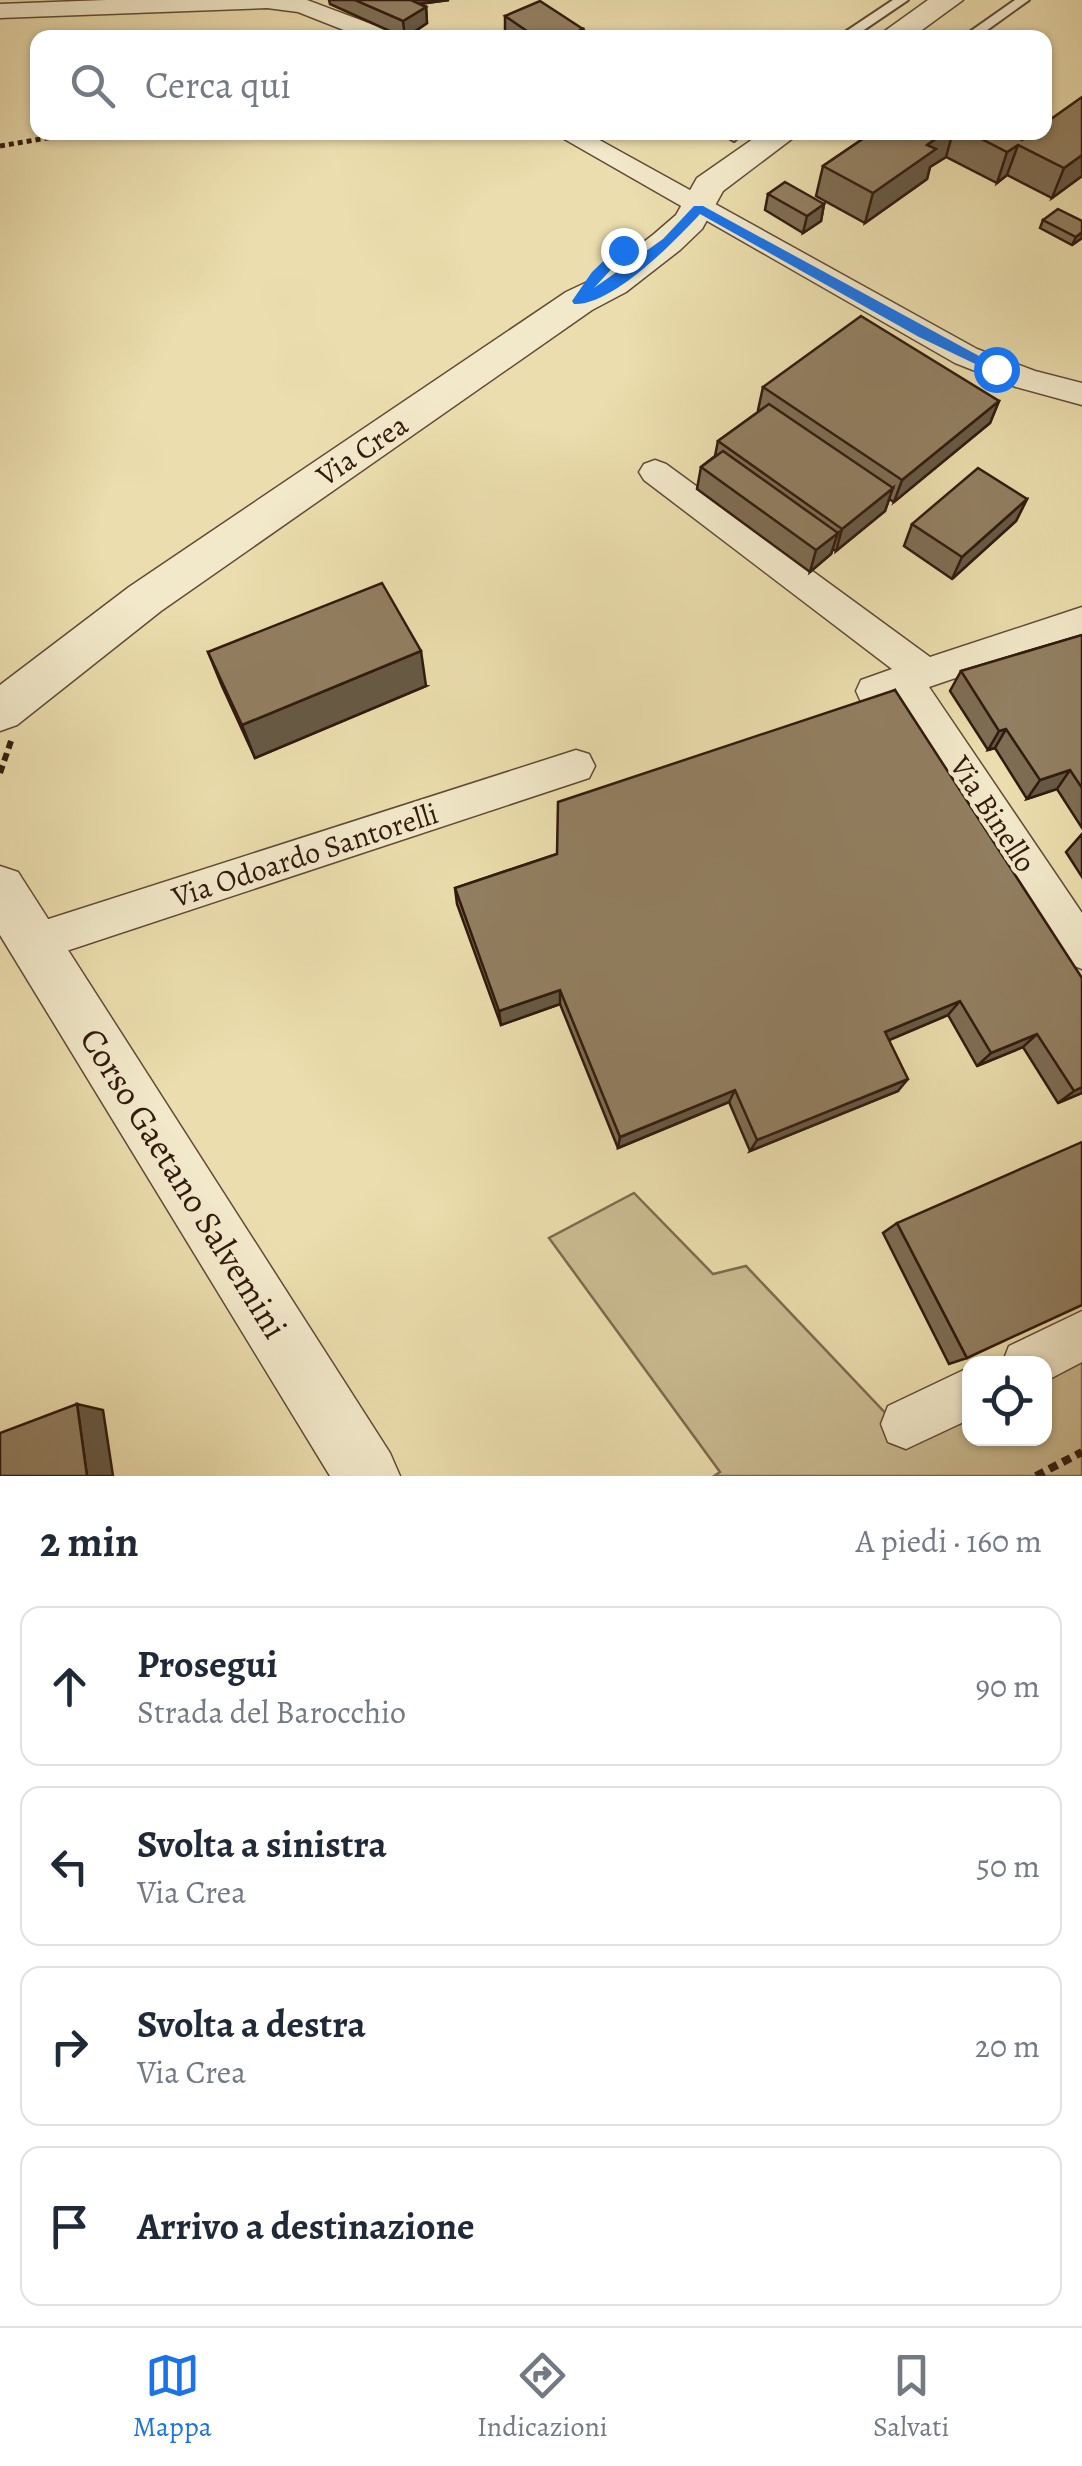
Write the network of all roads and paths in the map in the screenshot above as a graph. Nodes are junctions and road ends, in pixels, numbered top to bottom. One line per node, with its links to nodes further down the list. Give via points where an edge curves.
1 (902, 0): 8 (lane)
2 (948, 0): 9 (street)
3 (987, 0): 10 (street)
4 (1023, 0): 11 (lane)
5 (114, 3): 6 (street); 7 (street, via 267,2 303,6)
6 (0, 11)
7 (366, 30)
8 (855, 30)
9 (902, 30)
10 (942, 30)
11 (979, 30)
12 (35, 140): 16 (path)
13 (579, 140): 17 (street)
14 (728, 140): 17 (street, Via Crea, via 688,168)
15 (774, 140): 17 (street, Via Crea)
16 (0, 146)
17 (685, 200): 18 (street, via 966,356); 20 (street, Via Crea, via 654,252 613,284 578,301)
18 (1082, 394)
19 (655, 472): 23 (street)
20 (145, 599): 22 (street, Via Crea); 24 (street, Via Crea)
21 (1082, 621): 23 (street)
22 (0, 679)
23 (901, 681): 29 (street, Via Binello)
24 (7, 720): 26 (path)
25 (576, 766): 28 (street, Via Odoardo Santorelli)
26 (0, 773)
27 (0, 889): 28 (street, Corso Gaetano Salvemini)
28 (34, 943): 35 (street, Corso Gaetano Salvemini)
29 (1082, 948)
30 (1082, 1336): 31 (street)
31 (1042, 1356)
32 (962, 1396): 33 (street)
33 (906, 1424)
34 (1082, 1452): 36 (path)
35 (367, 1476)
36 (1036, 1476)

